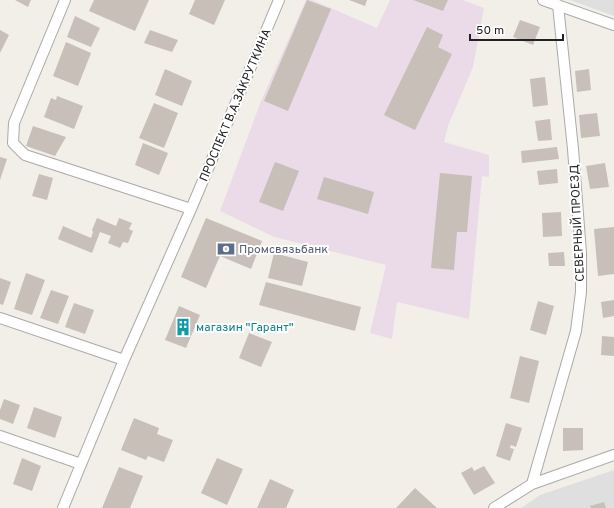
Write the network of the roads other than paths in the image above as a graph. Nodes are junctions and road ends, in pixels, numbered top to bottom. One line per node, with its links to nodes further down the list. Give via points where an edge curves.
1 (65, 0): 6 (street, via 14,123 13,143 25,155)
2 (279, 0): 6 (street, ПРОСПЕКТ В.А.ЗАКРУТКИНА)
3 (543, 0): 4 (street)
4 (558, 5): 5 (street); 12 (street, СЕВЕРНЫЙ ПРОЕЗД, via 581,254 580,292 576,331)
5 (614, 25)
6 (191, 209): 8 (street, ПРОСПЕКТ В.А.ЗАКРУТКИНА)
7 (0, 318): 8 (street)
8 (124, 360): 11 (street, ПРОСПЕКТ В.А.ЗАКРУТКИНА)
9 (0, 436): 11 (street)
10 (614, 455): 12 (street)
11 (81, 464): 13 (street, ПРОСПЕКТ В.А.ЗАКРУТКИНА)
12 (532, 484): 14 (street)
13 (63, 508)
14 (494, 508)

